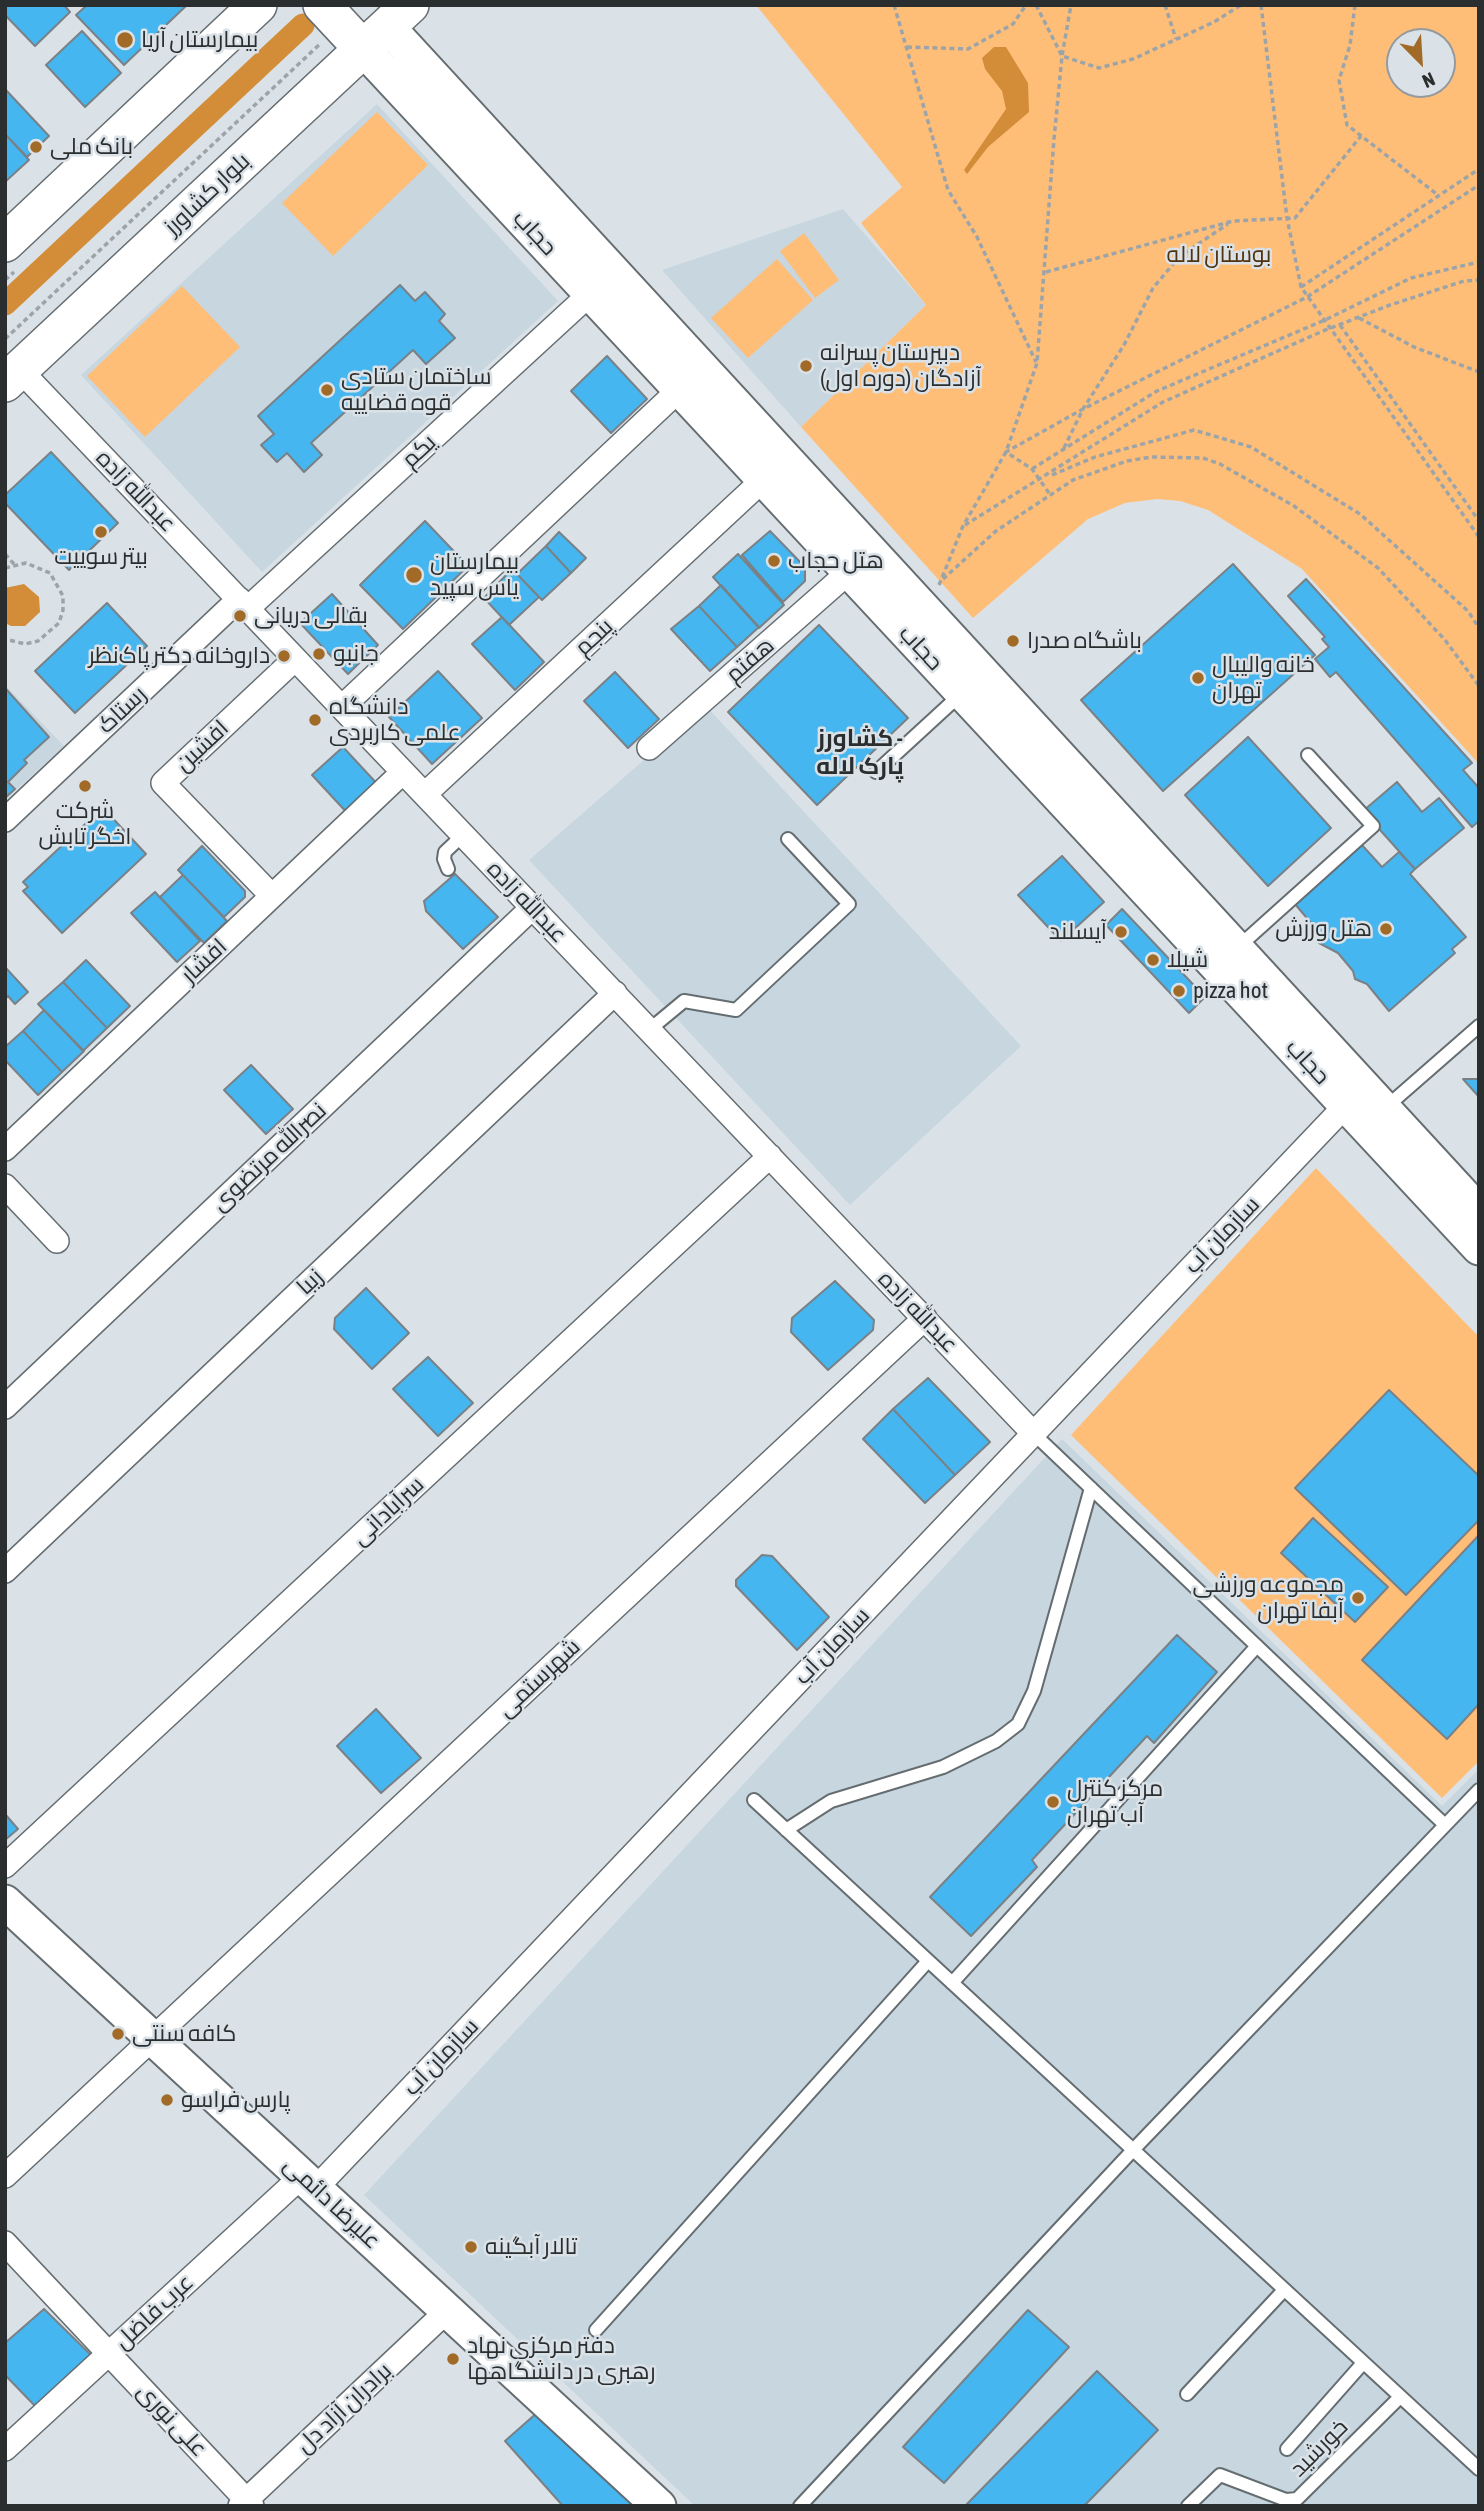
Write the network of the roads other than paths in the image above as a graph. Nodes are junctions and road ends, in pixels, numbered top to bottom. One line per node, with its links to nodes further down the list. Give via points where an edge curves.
1 (258, 5): 4 (main road)
2 (322, 5): 3 (main road)
3 (382, 21): 5 (main road, حجاب, via 471,141); 6 (main road, بلوار کشاورز)
4 (5, 243)
5 (602, 282): 7 (main road, حجاب); 10 (street, یکم)
6 (9, 362): 10 (street, عبدالله زاده)
7 (691, 379): 8 (main road, حجاب); 11 (main road, حجاب); 14 (street)
8 (764, 479): 9 (main road, حجاب); 19 (street, پنجم)
9 (850, 571): 11 (main road, حجاب); 15 (street, هفتم)
10 (243, 604): 12 (street, عبدالله زاده); 20 (street, رستاک)
11 (911, 609): 13 (main road, حجاب); 26 (main road, حجاب)
12 (295, 659): 14 (street, عبدالله زاده); 24 (street, افشین, via 163,783)
13 (963, 692): 18 (lane); 30 (main road, حجاب)
14 (342, 707): 17 (street, عبدالله زاده)
15 (649, 748)
16 (1308, 755): 26 (lane, via 1373,826)
17 (403, 772): 19 (street, عبدالله زاده); 24 (street, افشار)
18 (876, 772)
19 (425, 794): 21 (street, عبدالله زاده)
20 (5, 820)
21 (463, 835): 23 (lane, via 445,852); 25 (street, عبدالله زاده)
22 (788, 839): 29 (lane, via 849,904 736,1010 684,1001)
23 (448, 869)
24 (272, 896): 31 (street, افشار)
25 (533, 907): 27 (street, عبدالله زاده); 38 (street, نصرالله مرتضوی)
26 (1236, 949): 30 (main road, حجاب)
27 (615, 993): 29 (street, عبدالله زاده); 41 (street, زیبا)
28 (1479, 1026): 30 (lane)
29 (649, 1030): 32 (street, عبدالله زاده)
30 (1365, 1101): 34 (main road, حجاب); 36 (main road, حجاب); 39 (street, سازمان آب)
31 (5, 1149)
32 (770, 1156): 37 (street, عبدالله زاده); 47 (street, سرآبادانی)
33 (5, 1186): 35 (street)
34 (1479, 1212)
35 (57, 1241)
36 (1479, 1248)
37 (925, 1318): 39 (street, عبدالله زاده); 51 (street, شهرستمی)
38 (5, 1407)
39 (1034, 1434): 40 (lane); 54 (street, سازمان آب)
40 (1091, 1488): 42 (lane); 46 (lane, via 1034,1691 1018,1724 996,1741 943,1767 831,1801)
41 (5, 1572)
42 (1257, 1646): 45 (lane); 50 (lane)
43 (1479, 1790): 45 (lane)
44 (754, 1800): 46 (lane)
45 (1445, 1825): 52 (lane)
46 (786, 1830): 49 (lane)
47 (5, 1866)
48 (5, 1902): 51 (main road, علیرضا دائمی)
49 (928, 1961): 50 (lane); 58 (lane)
50 (952, 1983): 52 (lane)
51 (153, 2038): 53 (street, شهرستمی); 54 (main road, علیرضا دائمی)
52 (1133, 2150): 56 (lane); 68 (lane)
53 (5, 2176)
54 (309, 2182): 57 (main road, علیرضا دائمی); 59 (street, عرب فاضل)
55 (5, 2243): 59 (street, علی نوری)
56 (1284, 2290): 60 (lane); 61 (lane)
57 (448, 2310): 66 (street, برادران آزاد دل); 67 (main road, علیرضا دائمی)
58 (596, 2330)
59 (109, 2353): 63 (street, عرب فاضل); 66 (street, علی نوری)
60 (1363, 2362): 62 (lane); 64 (lane)
61 (1187, 2394)
62 (1400, 2396): 65 (lane); 69 (lane, خورشید, via 1297,2498 1286,2500 1220,2475)
63 (5, 2449)
64 (1287, 2449)
65 (1479, 2469)
66 (246, 2504)
67 (659, 2506)
68 (800, 2506)
69 (1188, 2506)

